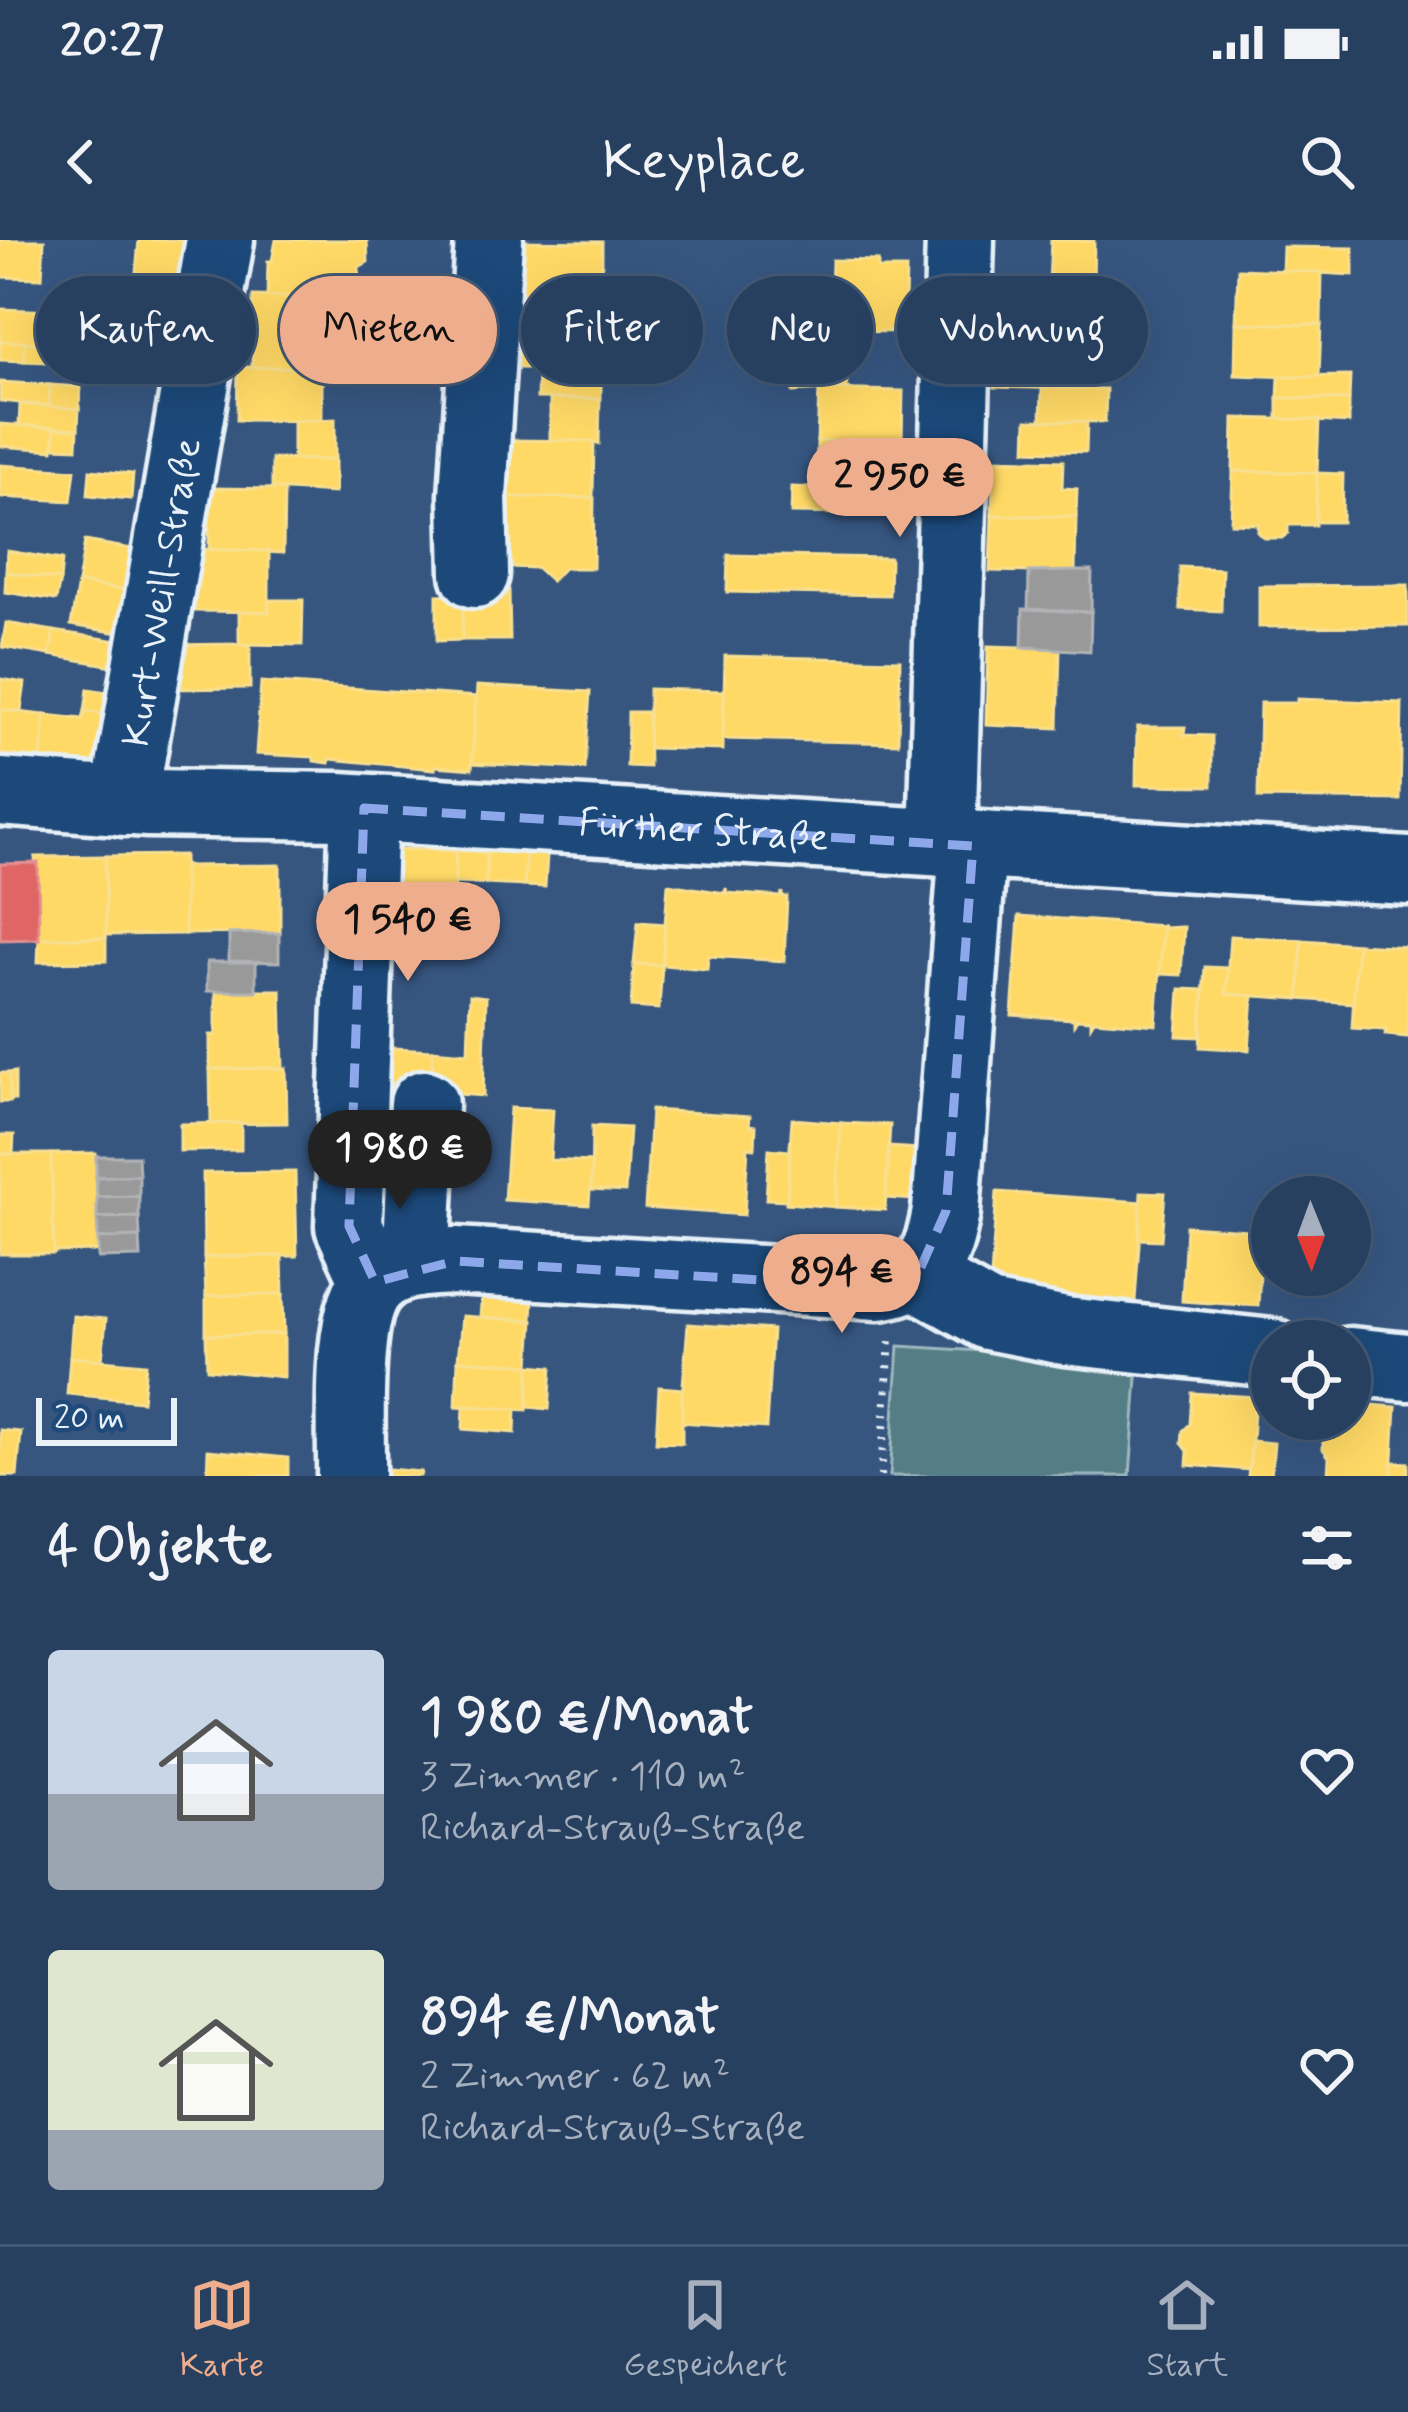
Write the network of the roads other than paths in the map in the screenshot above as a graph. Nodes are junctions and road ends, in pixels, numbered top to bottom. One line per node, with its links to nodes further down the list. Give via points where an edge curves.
1 (220, 240): 6 (street, Kurt-Weill-Straße)
2 (489, 240): 4 (street)
3 (960, 240): 8 (street)
4 (475, 574)
5 (0, 792): 6 (street, Fürther Straße)
6 (124, 802): 7 (street, Fürther Straße)
7 (364, 808): 8 (street, Fürther Straße); 11 (street, via 349,1226)
8 (957, 844): 9 (street, Fürther Straße); 12 (street, via 946,1210 937,1248)
9 (1408, 871)
10 (424, 1104): 11 (street)
11 (396, 1273): 12 (street, via 455,1261 879,1286); 16 (street, via 367,1293 356,1330)
12 (916, 1276): 13 (street, via 988,1316)
13 (1251, 1351)
14 (1371, 1363): 15 (street)
15 (1408, 1366)
16 (351, 1476)

